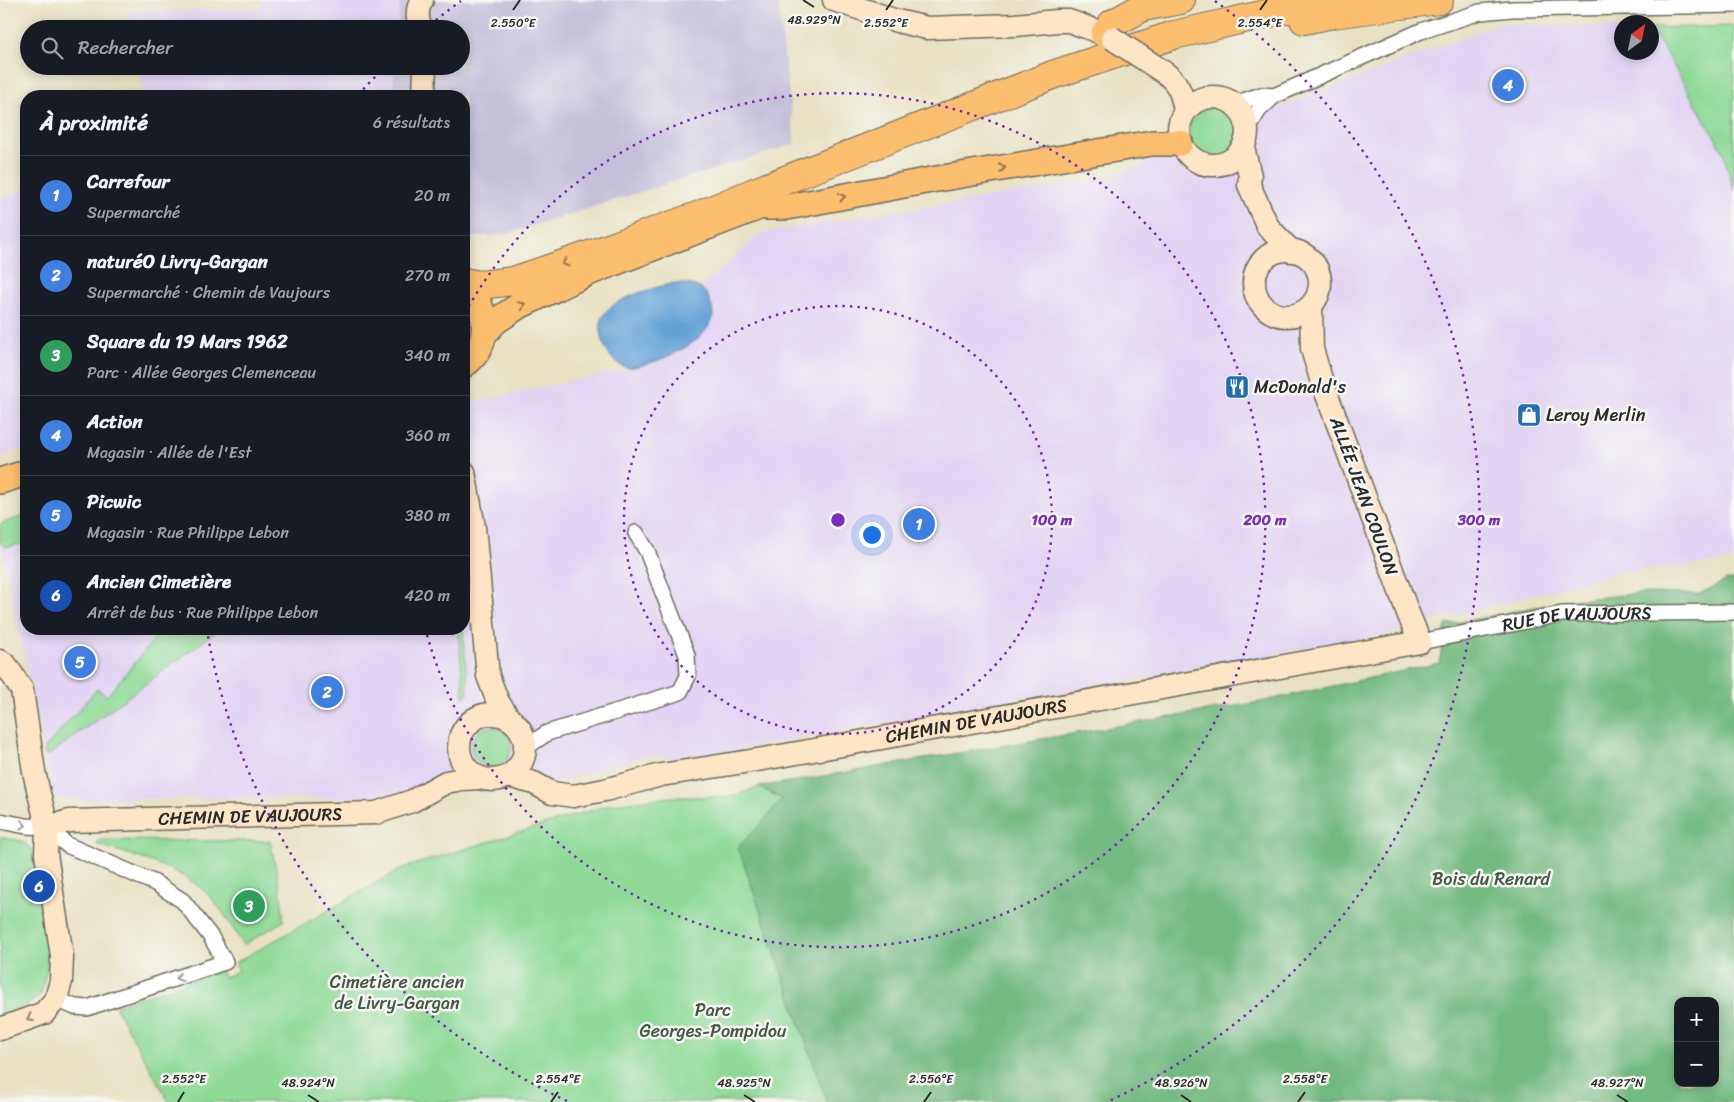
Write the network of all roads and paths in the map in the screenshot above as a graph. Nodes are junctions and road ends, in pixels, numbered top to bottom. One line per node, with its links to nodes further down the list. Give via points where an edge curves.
1 (422, 0): 10 (street)
2 (432, 0): 11 (street)
3 (834, 0): 12 (street)
4 (886, 0): 12 (street)
5 (1181, 0): 9 (highway)
6 (1327, 0): 29 (highway, one-way to 29, via 1174,35 1055,74 697,216 582,258 513,281 480,286)
7 (1439, 0): 25 (highway, via 1333,14 1186,46 1072,83)
8 (1734, 4): 18 (street, via 1480,12 1421,30)
9 (1143, 7): 13 (street, via 1127,7); 14 (highway, via 1112,24)
10 (418, 20)
11 (432, 20)
12 (897, 21): 13 (street, via 927,28)
13 (1069, 21): 14 (street)
14 (1109, 36): 15 (street, bridge)
15 (1167, 74): 19 (street, via 1181,77); 20 (street, via 1182,94)
16 (425, 75): 17 (street)
17 (424, 90)
18 (1274, 96): 19 (street, via 1261,94 1243,101); 21 (street, via 1259,110)
19 (1223, 100): 20 (street, via 1199,99); 21 (street, via 1242,112)
20 (1185, 111): 22 (street, via 1179,122)
21 (1245, 138): 23 (street, via 1234,158); 24 (street)
22 (1180, 143): 23 (street, via 1195,160); 25 (main road, one-way to 22, via 787,207 1152,142)
23 (1220, 164): 24 (street)
24 (1249, 185): 26 (street)
25 (759, 207): 33 (main road, one-way to 25, via 517,307 588,273)
26 (1268, 227): 27 (street); 28 (street)
27 (1292, 251): 28 (street, via 1276,253); 31 (street, via 1305,256 1317,271 1319,289)
28 (1265, 259): 32 (street, via 1255,276 1256,292 1269,311)
29 (470, 284)
30 (470, 289): 33 (main road, via 481,304)
31 (1311, 306): 32 (street, via 1304,312); 34 (street, ALLÉE JEAN COULON)
32 (1285, 316): 34 (street, ALLÉE JEAN COULON)
33 (484, 334): 35 (main road)
34 (1312, 349): 43 (street, ALLÉE JEAN COULON)
35 (470, 360)
36 (20, 475): 37 (main road)
37 (0, 481)
38 (20, 492): 39 (main road)
39 (0, 498)
40 (470, 505): 45 (street)
41 (636, 533): 49 (street, via 647,551 687,655 688,676 680,692 547,733)
42 (1734, 612): 43 (street, RUE DE VAUJOURS, via 1562,614)
43 (1420, 642): 49 (street, CHEMIN DE VAUJOURS, via 660,775 573,796 552,794 534,783)
44 (0, 661): 53 (street, via 22,690 34,772)
45 (488, 676): 46 (street, via 482,704); 47 (street, via 498,702)
46 (475, 718): 47 (street, via 498,714); 48 (street, via 460,736)
47 (509, 718): 49 (street, via 523,736)
48 (458, 748): 50 (street, via 465,767); 51 (street, via 454,767)
49 (519, 761): 50 (street, via 499,779)
50 (481, 778): 51 (street, CHEMIN DE VAUJOURS)
51 (446, 782): 53 (street, CHEMIN DE VAUJOURS, via 412,801 376,813 69,821)
52 (0, 821): 53 (street, one-way to 53)
53 (47, 827): 54 (street, via 46,854 62,956 62,981); 54 (street, one-way to 54, via 67,845 155,883 183,901 211,937 225,962 87,1008)
54 (56, 1000): 55 (street, one-way to 55, via 44,1012)
55 (0, 1029)

